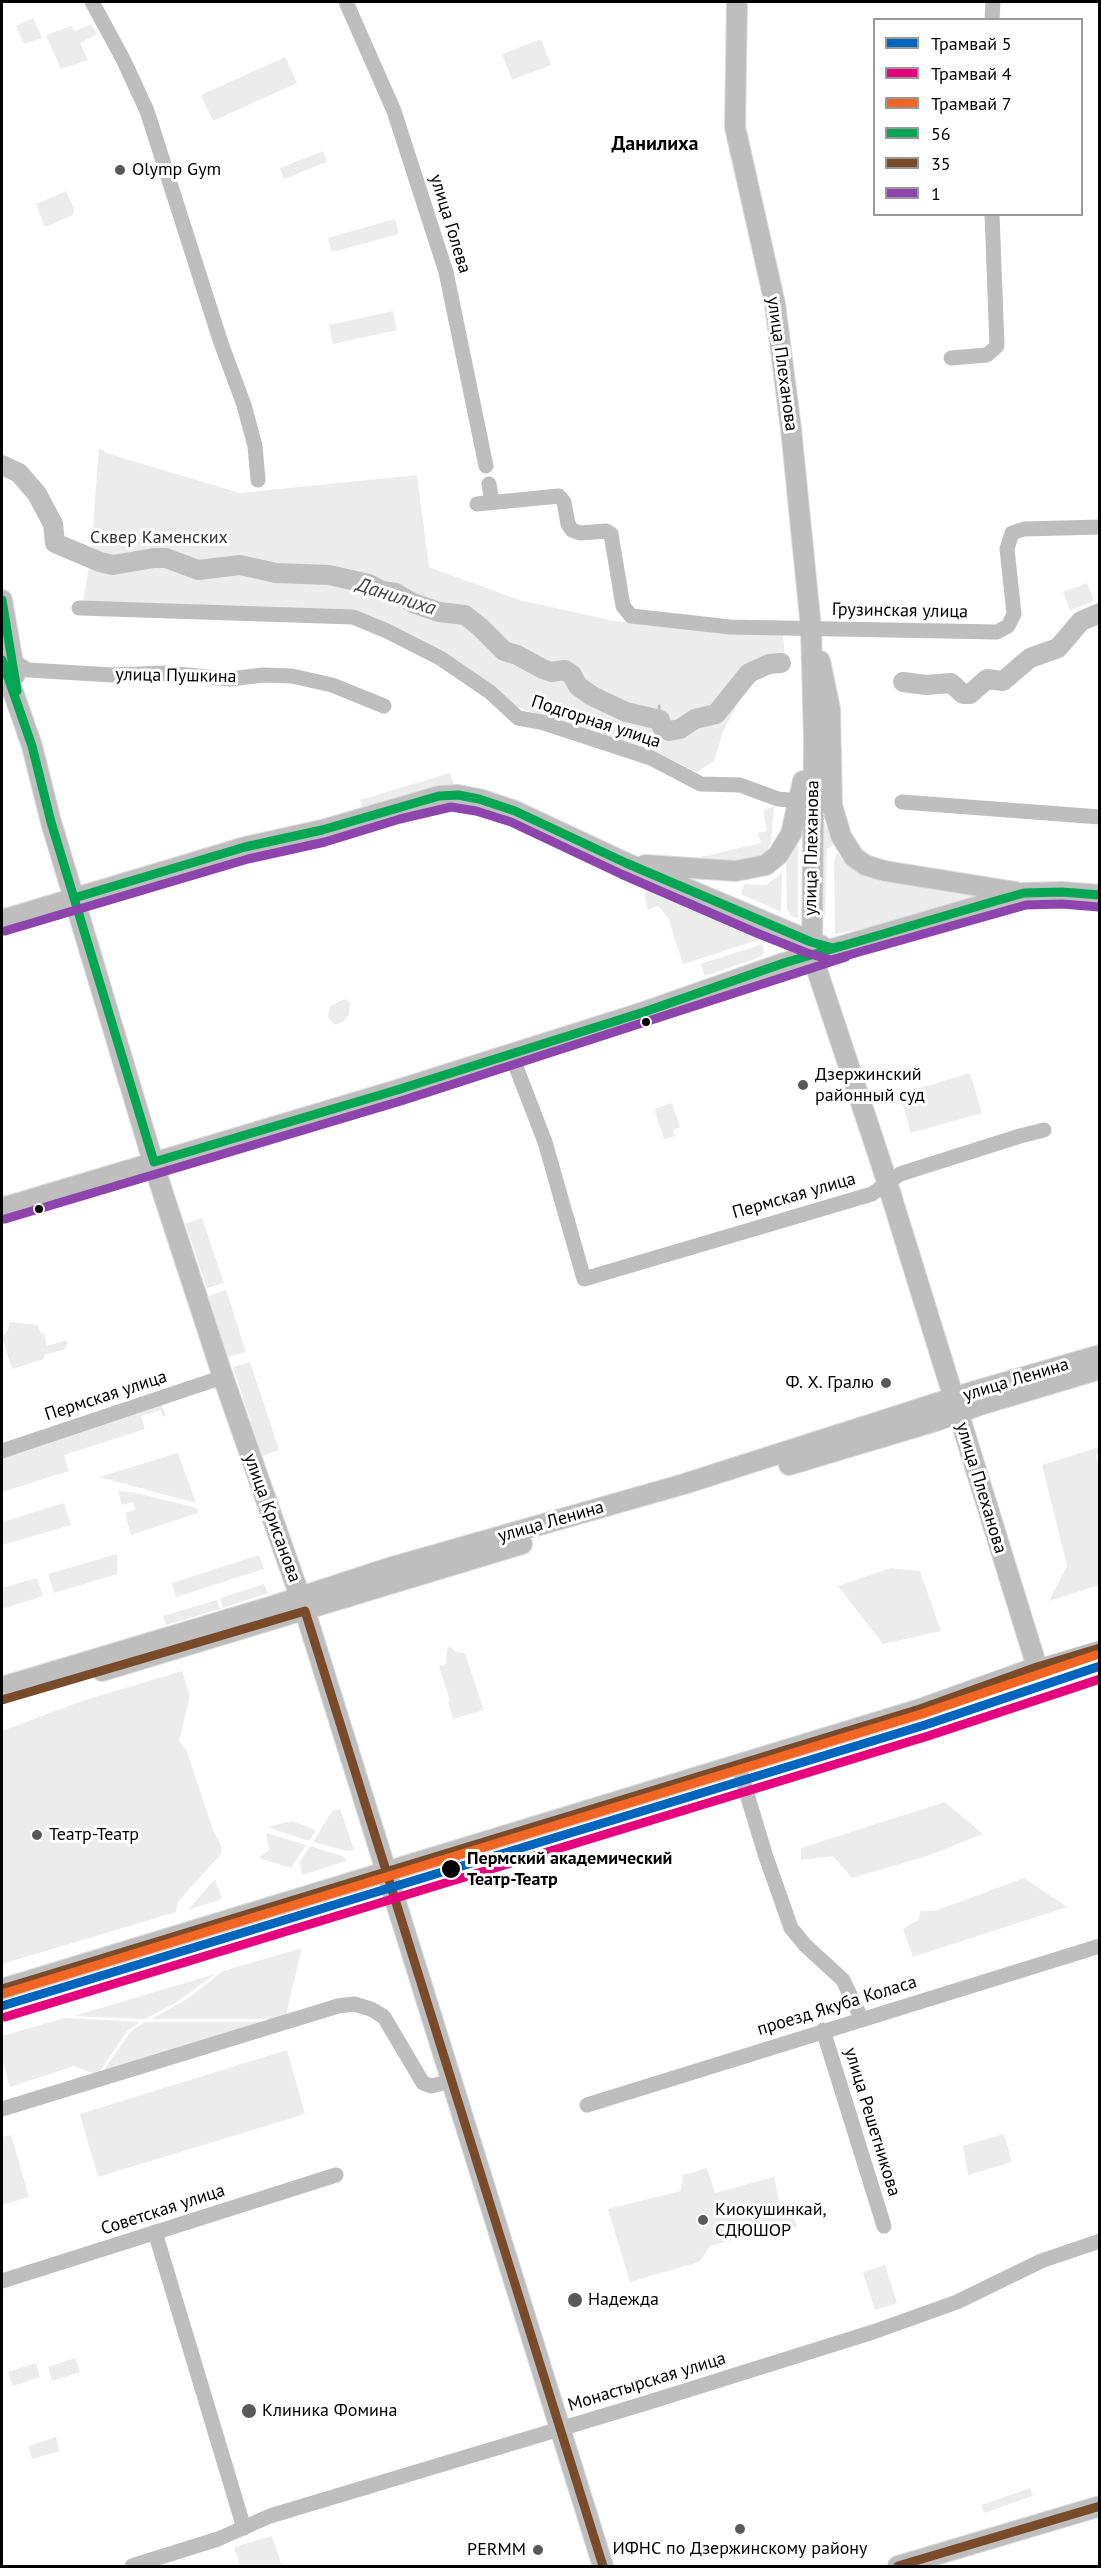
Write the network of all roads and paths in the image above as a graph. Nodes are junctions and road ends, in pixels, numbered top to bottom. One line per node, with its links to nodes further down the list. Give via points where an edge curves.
1 (93, 2): 9 (street, via 147,111 244,405 255,446)
2 (346, 2): 8 (street, улица Голева, via 394,111 446,272)
3 (738, 2): 14 (main road, улица Плеханова, via 735,128 775,304 795,476 795,546)
4 (993, 2): 5 (street)
5 (993, 18)
6 (992, 216): 7 (street, via 997,346 987,355)
7 (951, 358)
8 (486, 466)
9 (258, 480)
10 (489, 484): 14 (street, Грузинская улица, via 485,503 559,496 572,530 611,534 626,612 637,618 730,627)
11 (1100, 526): 14 (street, Грузинская улица, via 1024,529 1012,533 1007,549 1014,614 1008,626 997,632)
12 (2, 600): 15 (main road, улица Крисанова)
13 (79, 608): 18 (street, Подгорная улица, via 353,617 440,658 490,692 518,718 651,758 701,784 734,784 778,799)
14 (807, 628): 18 (main road); 22 (main road, via 825,676 830,709 832,805 850,854 865,865 885,871); 26 (main road, улица Плеханова, via 814,732)
15 (5, 634): 16 (main road, улица Крисанова)
16 (5, 662): 17 (street, улица Пушкина, via 28,670 113,675 166,673 230,679 292,676 332,685); 24 (main road, улица Крисанова)
17 (384, 706)
18 (800, 801): 21 (main road, via 786,845 774,860 761,867 736,871)
19 (902, 802): 20 (street)
20 (1100, 817)
21 (626, 863): 24 (main road, via 515,811 479,799 450,795 245,847); 26 (main road)
22 (1024, 893): 23 (main road); 26 (main road, via 833,948)
23 (1100, 896)
24 (74, 898): 25 (main road); 29 (main road, улица Крисанова)
25 (2, 920)
26 (812, 948): 27 (main road, via 644,1012); 30 (main road, улица Плеханова)
27 (511, 1054): 29 (main road); 30 (street, Пермская улица, via 545,1142 584,1279 872,1194)
28 (1044, 1130): 30 (street, Пермская улица, via 900,1174)
29 (154, 1162): 31 (main road); 34 (main road, улица Крисанова)
30 (887, 1183): 35 (main road, улица Плеханова)
31 (2, 1208)
32 (1100, 1354): 35 (main road, улица Ленина)
33 (1100, 1369): 35 (main road, улица Ленина)
34 (223, 1377): 36 (street, Пермская улица); 37 (main road, улица Крисанова)
35 (956, 1406): 37 (main road, улица Ленина, via 392,1567); 39 (main road, улица Плеханова)
36 (2, 1451)
37 (303, 1604): 40 (main road, улица Ленина); 41 (main road, улица Ленина); 43 (main road, улица Крисанова)
38 (1100, 1648): 39 (street)
39 (1037, 1666): 42 (main road, via 920,1709)
40 (2, 1687)
41 (2, 1700)
42 (738, 1764): 43 (main road); 46 (street, улица Решетникова, via 790,1928 843,1980)
43 (386, 1871): 45 (main road); 48 (main road, улица Крисанова)
44 (1100, 1946): 46 (street, проезд Якуба Коласа)
45 (2, 1989)
46 (861, 2018): 47 (street, проезд Якуба Коласа)
47 (822, 2030): 49 (street, проезд Якуба Коласа); 52 (street, улица Решетникова)
48 (452, 2081): 50 (street, via 431,2086 423,2083 384,2017 354,2004); 56 (main road, улица Крисанова)
49 (587, 2105)
50 (2, 2109)
51 (336, 2175): 53 (street, Советская улица)
52 (884, 2226)
53 (155, 2232): 55 (street, Советская улица); 58 (street)
54 (1100, 2241): 56 (street, Монастырская улица, via 1041,2261 948,2306)
55 (2, 2281)
56 (561, 2429): 58 (street, Монастырская улица, via 270,2516); 60 (main road, улица Крисанова)
57 (1100, 2506): 61 (main road)
58 (244, 2528): 59 (street, Монастырская улица)
59 (132, 2566)
60 (603, 2566)
61 (898, 2566)

